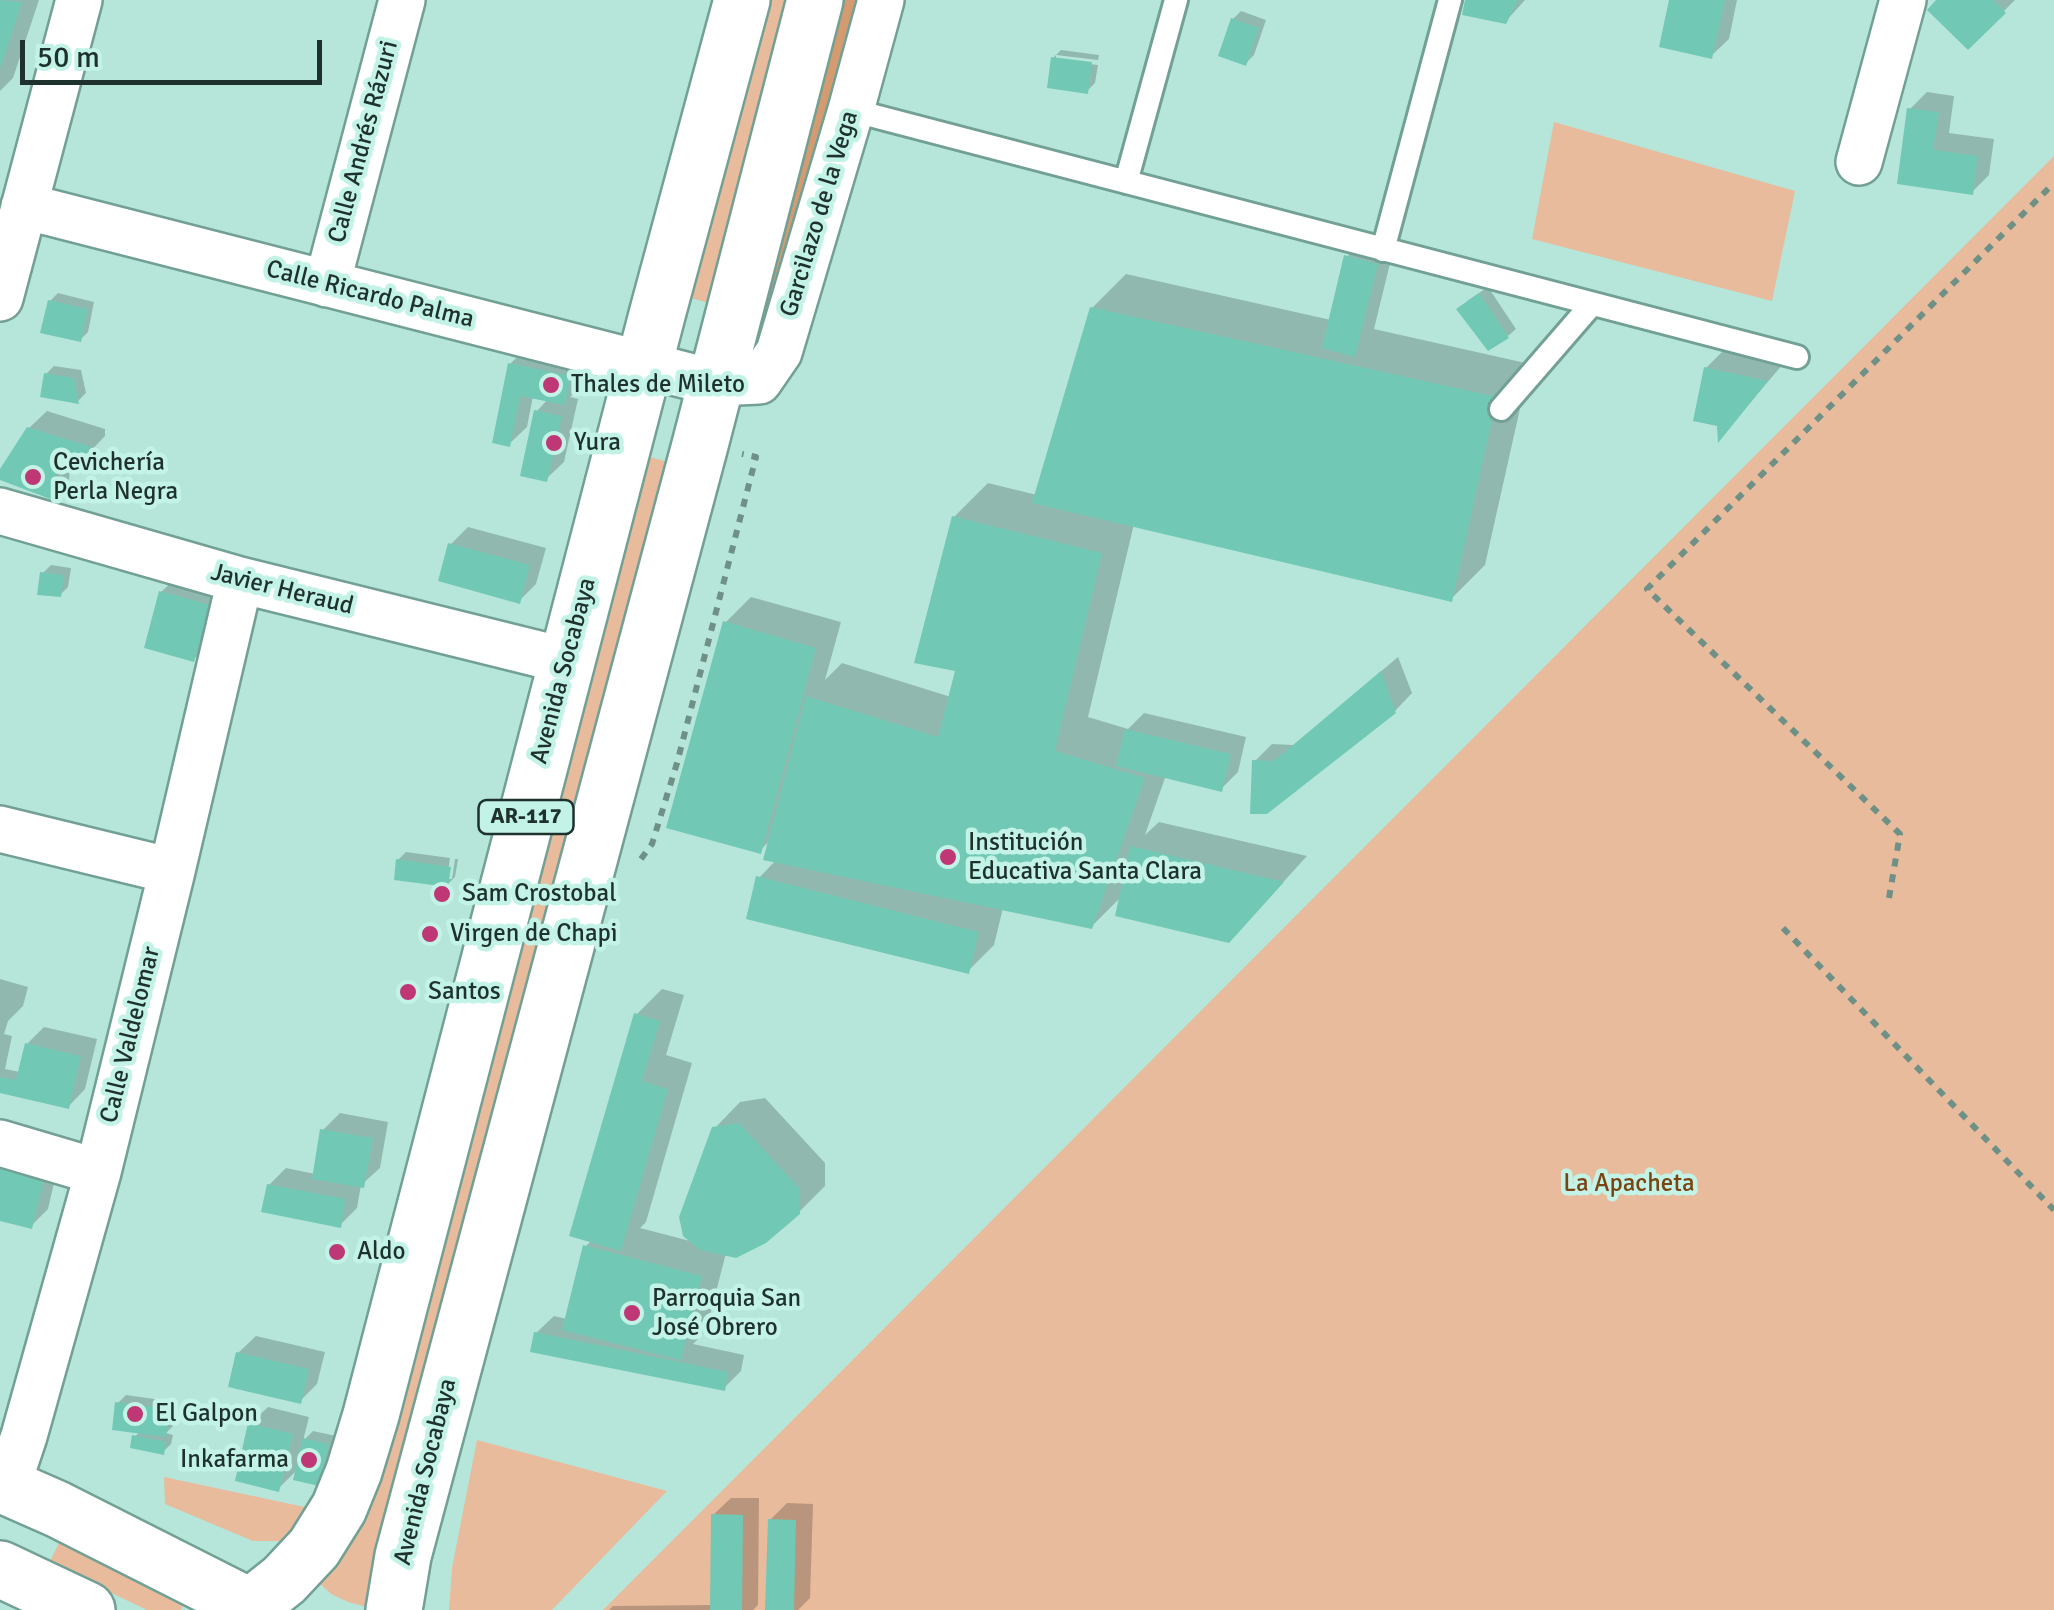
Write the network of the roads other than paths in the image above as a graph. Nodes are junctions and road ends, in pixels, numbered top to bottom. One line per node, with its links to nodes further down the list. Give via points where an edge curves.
1 (79, 0): 12 (street)
2 (402, 0): 14 (street, Calle Andrés Rázuri)
3 (742, 0): 18 (main road, Avenida Socabaya / AR-117)
4 (815, 0): 19 (main road, Avenida Socabaya / AR-117)
5 (881, 0): 9 (street, Garcilazo de la Vega)
6 (1176, 0): 11 (lane)
7 (1450, 0): 13 (lane)
8 (1903, 0): 10 (street)
9 (851, 110): 11 (lane); 19 (street, Garcilazo de la Vega, via 778,352 759,381)
10 (1859, 162)
11 (1126, 182): 13 (lane)
12 (24, 206): 14 (street, Calle Ricardo Palma); 15 (street)
13 (1383, 250): 16 (lane)
14 (327, 284): 18 (street, Calle Ricardo Palma)
15 (0, 298)
16 (1592, 304): 17 (lane); 20 (lane)
17 (1797, 358)
18 (646, 366): 19 (street, Calle Ricardo Palma); 23 (main road, Avenida Socabaya / AR-117)
19 (716, 384): 33 (main road, Avenida Socabaya / AR-117, via 402,1556)
20 (1501, 409)
21 (0, 511): 22 (street, Javier Heraud)
22 (240, 580): 23 (street, Javier Heraud); 25 (street, Calle Valdelomar)
23 (567, 661): 30 (main road, Avenida Socabaya / AR-117, via 354,1471 314,1548 284,1580)
24 (0, 829): 25 (street)
25 (172, 871): 27 (street, Calle Valdelomar)
26 (0, 1143): 27 (street)
27 (98, 1172): 28 (street, Calle Valdelomar, via 24,1436)
28 (4, 1485): 30 (main road)
29 (0, 1569): 31 (main road)
30 (242, 1606): 32 (main road)
31 (88, 1610)
32 (310, 1610)
33 (394, 1610)

